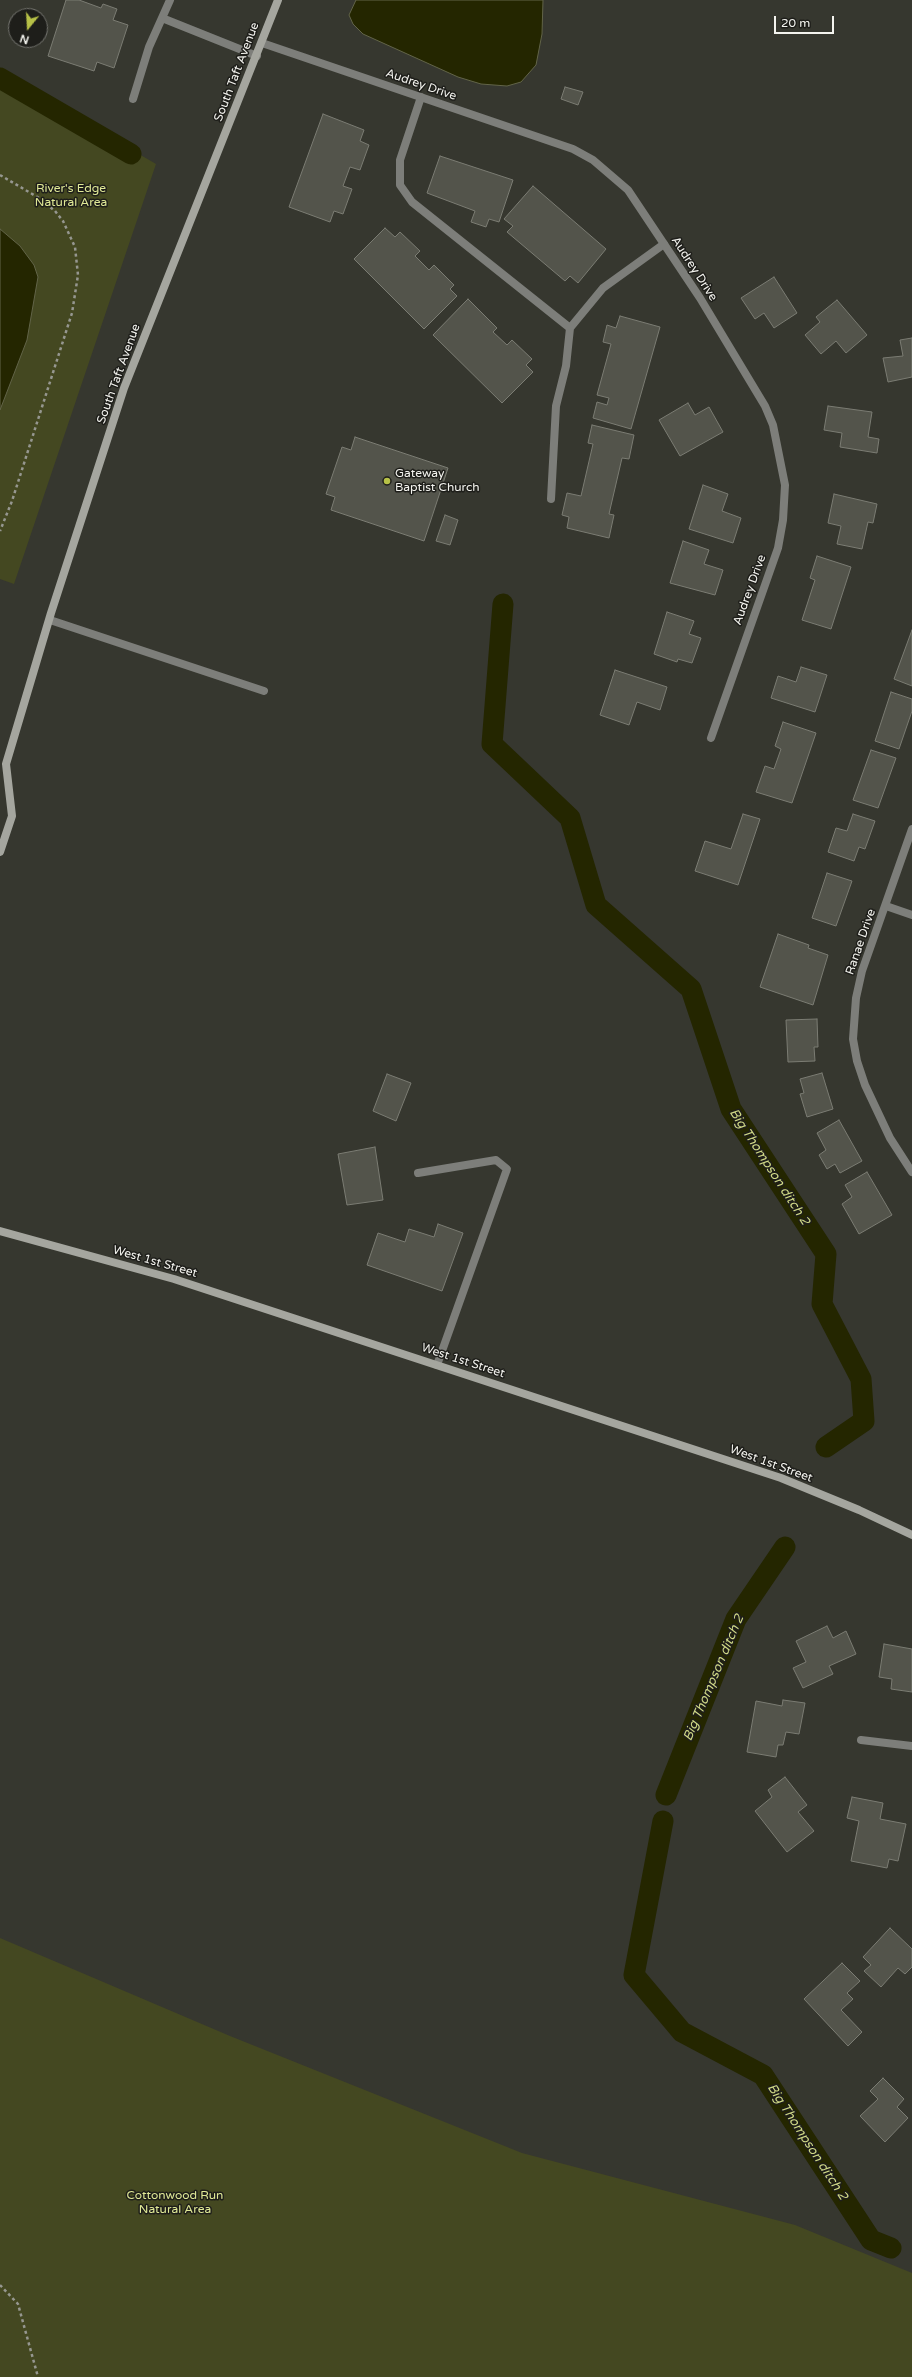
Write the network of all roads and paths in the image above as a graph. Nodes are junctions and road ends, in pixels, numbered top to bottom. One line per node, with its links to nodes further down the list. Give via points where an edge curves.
1 (170, 0): 3 (street)
2 (278, 0): 4 (main road, South Taft Avenue)
3 (162, 18): 5 (street); 7 (street, via 149,47)
4 (262, 43): 5 (main road, South Taft Avenue); 6 (street, Audrey Drive)
5 (257, 56): 13 (main road, South Taft Avenue, via 124,388)
6 (421, 97): 9 (street, Audrey Drive, via 573,149 593,160 628,190); 10 (street, via 400,160 400,185 412,202)
7 (133, 99)
8 (0, 175): 12 (path, via 40,198 64,221 75,247 78,275 72,313)
9 (664, 244): 10 (street, via 603,288); 15 (street, Audrey Drive, via 766,406 778,444 785,485 778,548)
10 (570, 328): 11 (street, via 566,366 556,406)
11 (551, 499)
12 (0, 531)
13 (50, 620): 14 (street); 16 (main road, South Taft Avenue)
14 (264, 691)
15 (711, 738)
16 (3, 763): 17 (main road, South Taft Avenue); 19 (main road, South Taft Avenue, via 12,816)
17 (0, 771)
18 (912, 829): 20 (street, Ranae Drive)
19 (0, 852)
20 (886, 906): 21 (street); 22 (street, Ranae Drive, via 862,971 856,998 853,1039 856,1061 865,1085 890,1138)
21 (912, 915)
22 (912, 1172)
23 (418, 1173): 25 (street, via 496,1160 506,1169)
24 (0, 1231): 25 (main road, West 1st Street, via 174,1279)
25 (437, 1365): 26 (main road, West 1st Street, via 781,1478)
26 (912, 1535)
27 (861, 1740): 28 (street)
28 (912, 1746)
29 (0, 2285): 30 (path, via 18,2304)
30 (38, 2377)

